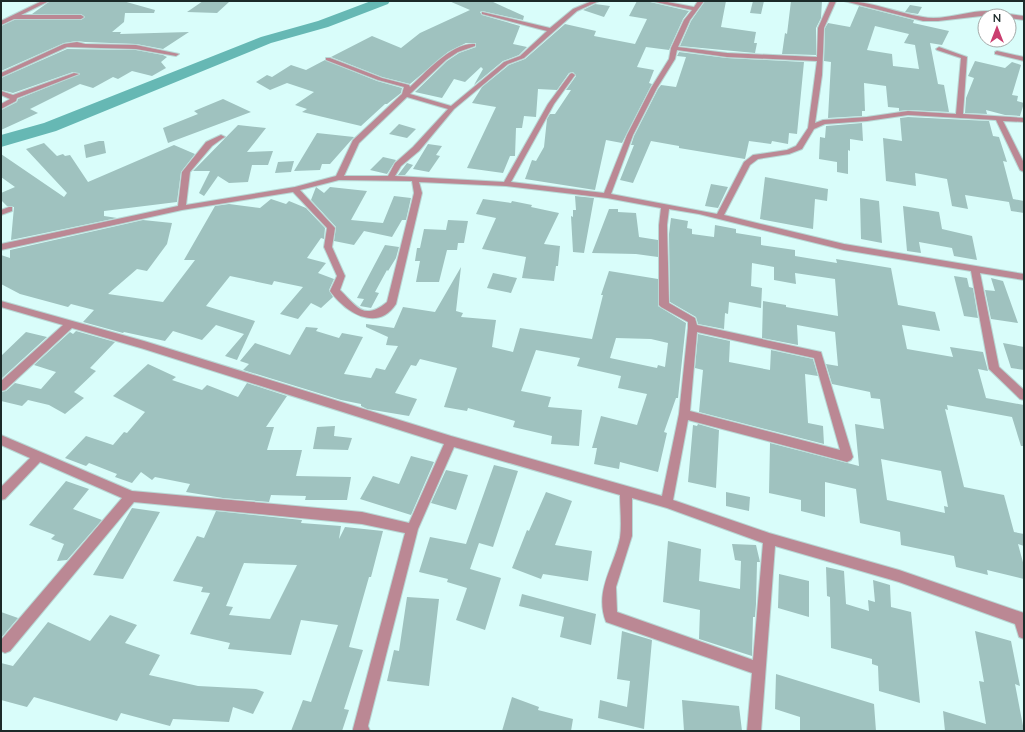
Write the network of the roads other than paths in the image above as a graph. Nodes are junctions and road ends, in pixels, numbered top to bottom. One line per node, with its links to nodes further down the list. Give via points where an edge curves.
1 (46, 1): 10 (street)
2 (596, 1): 13 (street, via 575,10)
3 (654, 1): 7 (street)
4 (701, 1): 7 (street)
5 (833, 1): 20 (street, via 821,28)
6 (847, 1): 9 (street, via 923,19)
7 (695, 9): 15 (street)
8 (484, 13): 13 (street)
9 (977, 14)
10 (11, 17): 11 (street); 12 (street)
11 (81, 17)
12 (1, 23)
13 (551, 30): 29 (street, via 522,58 506,63)
14 (474, 45): 26 (street, via 456,51 444,59)
15 (674, 48): 20 (street); 41 (street, via 672,60 654,88 630,135)
16 (939, 49): 30 (street, via 964,57)
17 (997, 53): 21 (street)
18 (176, 54): 23 (street, via 136,47 77,44 66,46)
19 (328, 59): 26 (street, via 380,79 407,86)
20 (820, 59): 33 (street)
21 (1024, 59)
22 (76, 74): 27 (street)
23 (1, 75)
24 (572, 75): 39 (street, via 551,104)
25 (1, 93): 27 (street)
26 (405, 94): 29 (street); 36 (street, via 356,142)
27 (13, 97): 28 (street, via 14,100)
28 (1, 107)
29 (452, 108): 37 (street, via 416,149 398,165)
30 (959, 116): 31 (street); 33 (street, via 908,113 867,119 832,120)
31 (999, 120): 32 (street); 35 (street)
32 (1024, 120)
33 (811, 128): 46 (street, via 798,147 789,152 756,157 748,164)
34 (221, 137): 43 (street, via 210,144 186,172)
35 (1024, 170)
36 (338, 178): 37 (street); 40 (street)
37 (390, 178): 38 (street)
38 (415, 179): 39 (street); 40 (street, via 418,192 391,304 381,314 370,317 360,314 335,291 341,276 328,247 330,228)
39 (506, 184): 41 (street)
40 (295, 189): 43 (street)
41 (607, 196): 42 (street)
42 (665, 206): 46 (street); 52 (street, via 664,305 692,320)
43 (182, 208): 47 (street)
44 (9, 209): 45 (street)
45 (1, 213)
46 (719, 217): 48 (street, via 844,247)
47 (1, 247)
48 (975, 268): 49 (street); 54 (street, via 994,369)
49 (1024, 277)
50 (1, 304): 51 (street)
51 (70, 324): 53 (street); 57 (street)
52 (693, 328): 55 (street); 55 (street, via 818,355 848,458)
53 (1, 387)
54 (1024, 396)
55 (684, 414): 62 (street)
56 (1, 440): 58 (street)
57 (451, 441): 59 (street); 63 (street)
58 (39, 456): 60 (street); 61 (street)
59 (626, 492): 62 (street); 67 (street, via 625,542 610,580 607,600 611,617)
60 (1, 495)
61 (131, 496): 63 (street, via 362,518); 66 (street)
62 (667, 503): 64 (street)
63 (412, 530): 68 (street, via 360,729)
64 (769, 539): 65 (street, via 899,576); 67 (street)
65 (1023, 624)
66 (5, 646)
67 (758, 668): 69 (street)
68 (363, 731)
69 (754, 731)

